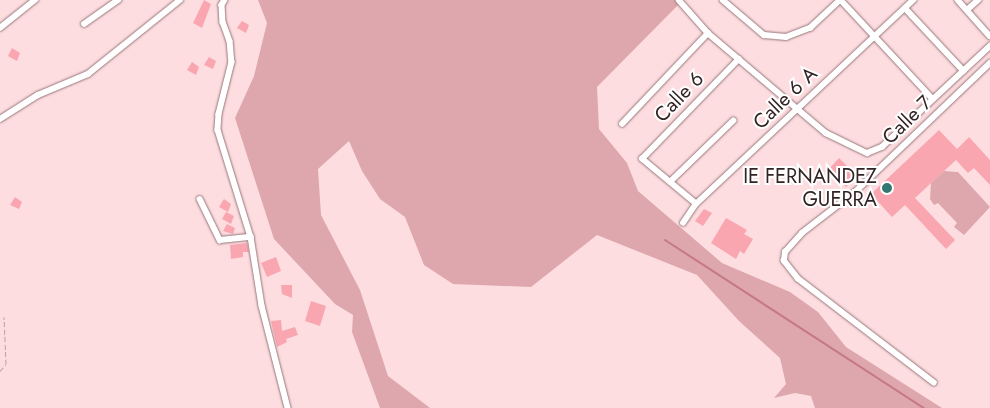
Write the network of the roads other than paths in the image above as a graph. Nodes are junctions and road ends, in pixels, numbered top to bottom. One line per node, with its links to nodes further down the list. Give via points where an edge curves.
1 (35, 0): 14 (street)
2 (118, 0): 13 (street)
3 (180, 0): 24 (street, via 88,74 38,95)
4 (225, 0): 31 (street, via 222,5 232,62 218,130)
5 (679, 0): 15 (street)
6 (723, 0): 7 (street, via 764,35 786,37 810,28)
7 (840, 0): 17 (street)
8 (913, 0): 11 (street, Calle 6 A)
9 (958, 0): 12 (street)
10 (978, 0): 12 (street)
11 (905, 8): 17 (street, Calle 6 A); 21 (street)
12 (967, 10): 16 (street)
13 (84, 24)
14 (0, 28)
15 (708, 33): 19 (street); 26 (street)
16 (990, 36)
17 (873, 38): 22 (street); 23 (street, Calle 6 A)
18 (990, 46): 21 (street)
19 (739, 59): 23 (street); 27 (street, Calle 6, via 642,159)
20 (990, 63): 32 (street, Calle 7, via 855,192 802,233 785,252 784,261 798,279)
21 (964, 71): 22 (street)
22 (933, 99): 23 (street, via 882,147 868,153 826,133)
23 (798, 108): 29 (street, Calle 6 A)
24 (0, 118)
25 (733, 121): 27 (street)
26 (622, 124)
27 (670, 182): 29 (street)
28 (200, 200): 31 (street, via 220,240)
29 (696, 204): 30 (street, Calle 6 A)
30 (682, 223)
31 (251, 237): 33 (street, via 262,306)
32 (934, 383)
33 (288, 408)

